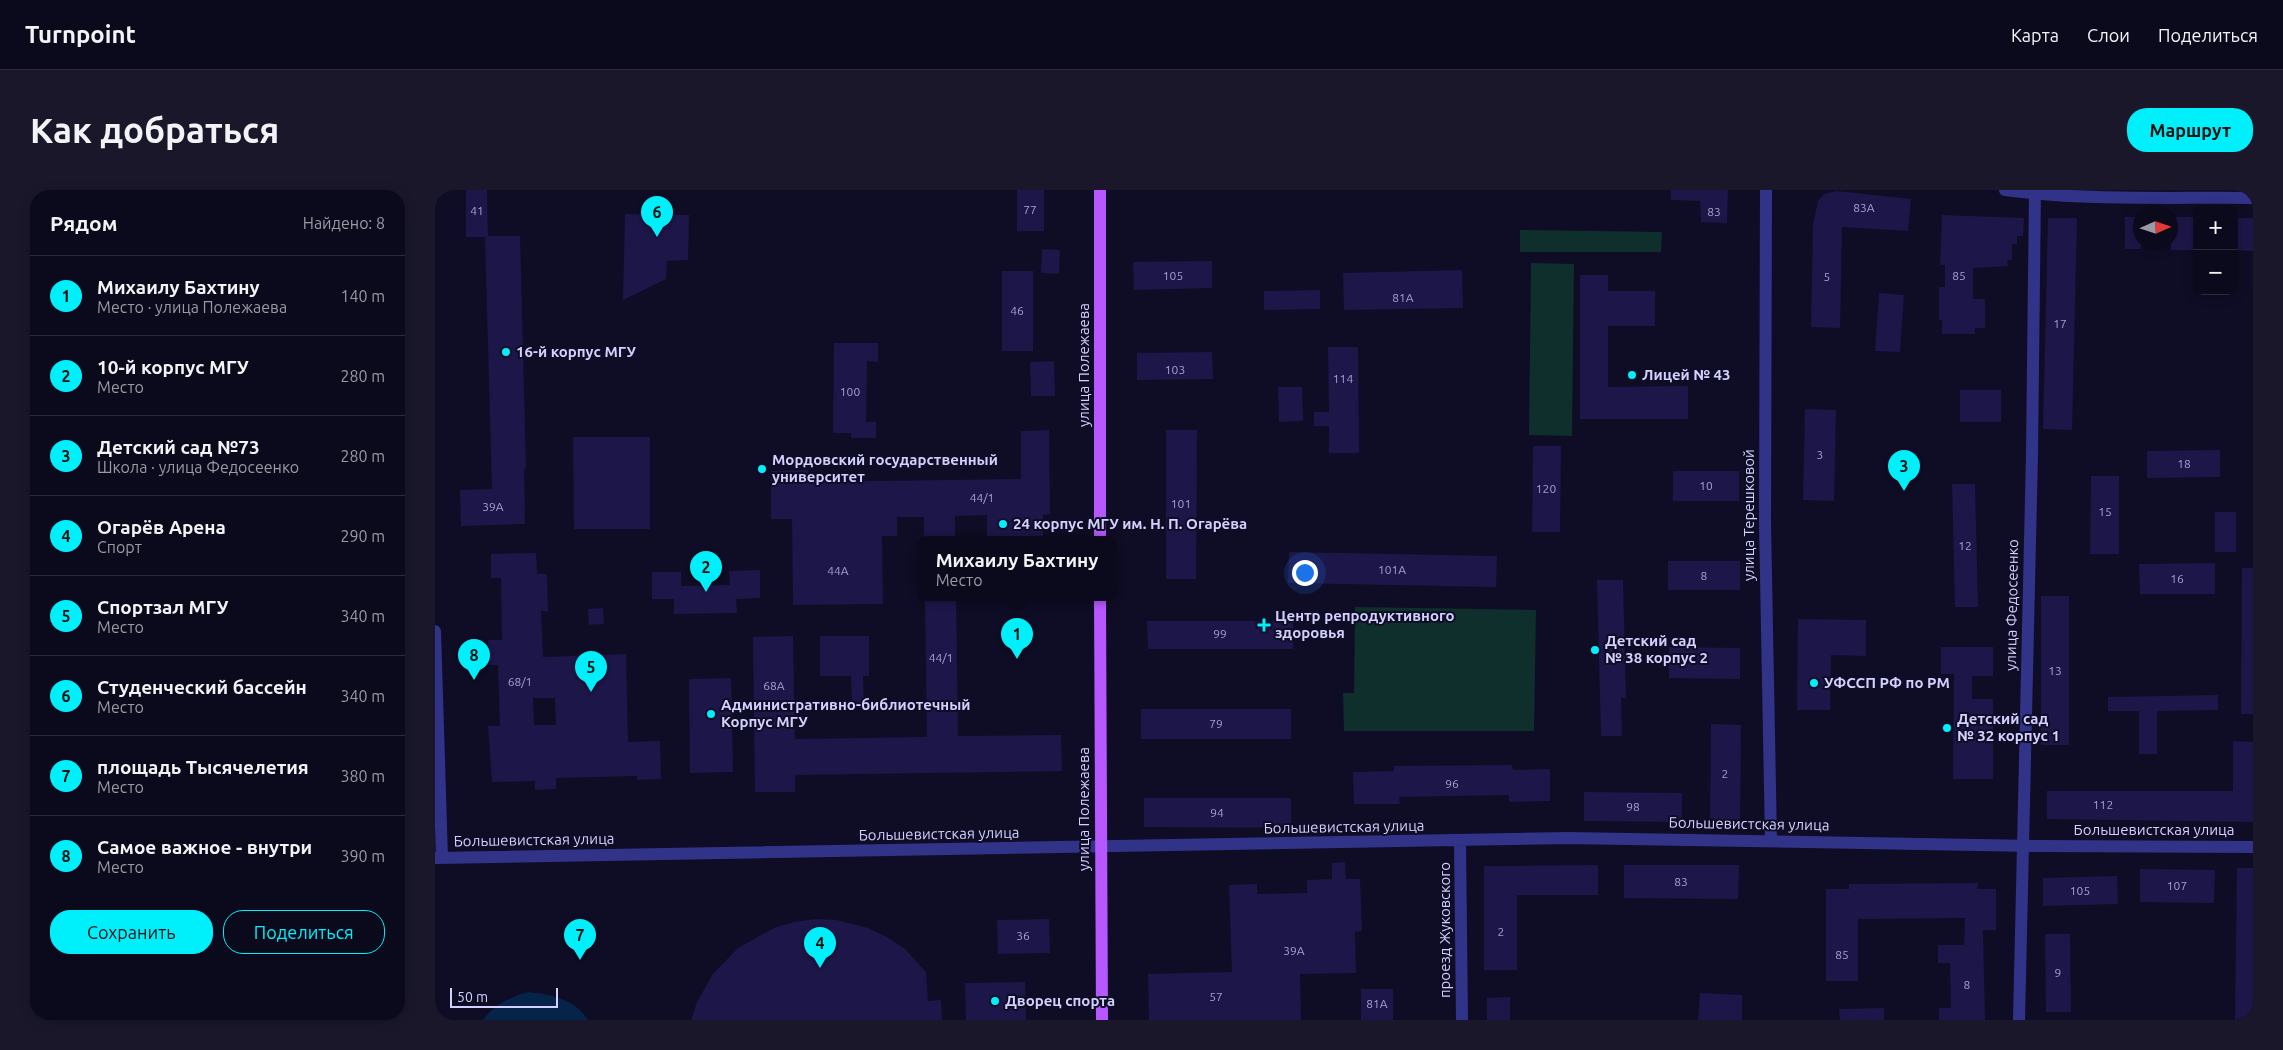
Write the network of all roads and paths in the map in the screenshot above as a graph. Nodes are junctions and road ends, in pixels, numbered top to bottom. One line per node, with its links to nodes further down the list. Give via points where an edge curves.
1 (1100, 190): 6 (main road, улица Полежаева)
2 (1766, 190): 10 (street, улица Терешковой, via 1765,523)
3 (2005, 190): 4 (street)
4 (2035, 192): 5 (street); 11 (street, улица Федосеенко)
5 (2253, 198)
6 (1100, 536)
7 (1100, 601): 12 (main road, улица Полежаева)
8 (435, 631): 14 (street)
9 (1460, 841): 10 (street, Большевистская улица, via 1568,838); 12 (street, Большевистская улица); 16 (street, проезд Жуковского)
10 (1771, 841): 11 (street, Большевистская улица)
11 (2023, 845): 13 (street, Большевистская улица); 17 (street, улица Федосеенко)
12 (1101, 847): 14 (street, Большевистская улица); 15 (main road, улица Полежаева)
13 (2253, 847)
14 (439, 858)
15 (1102, 1020)
16 (1462, 1020)
17 (2019, 1020)

